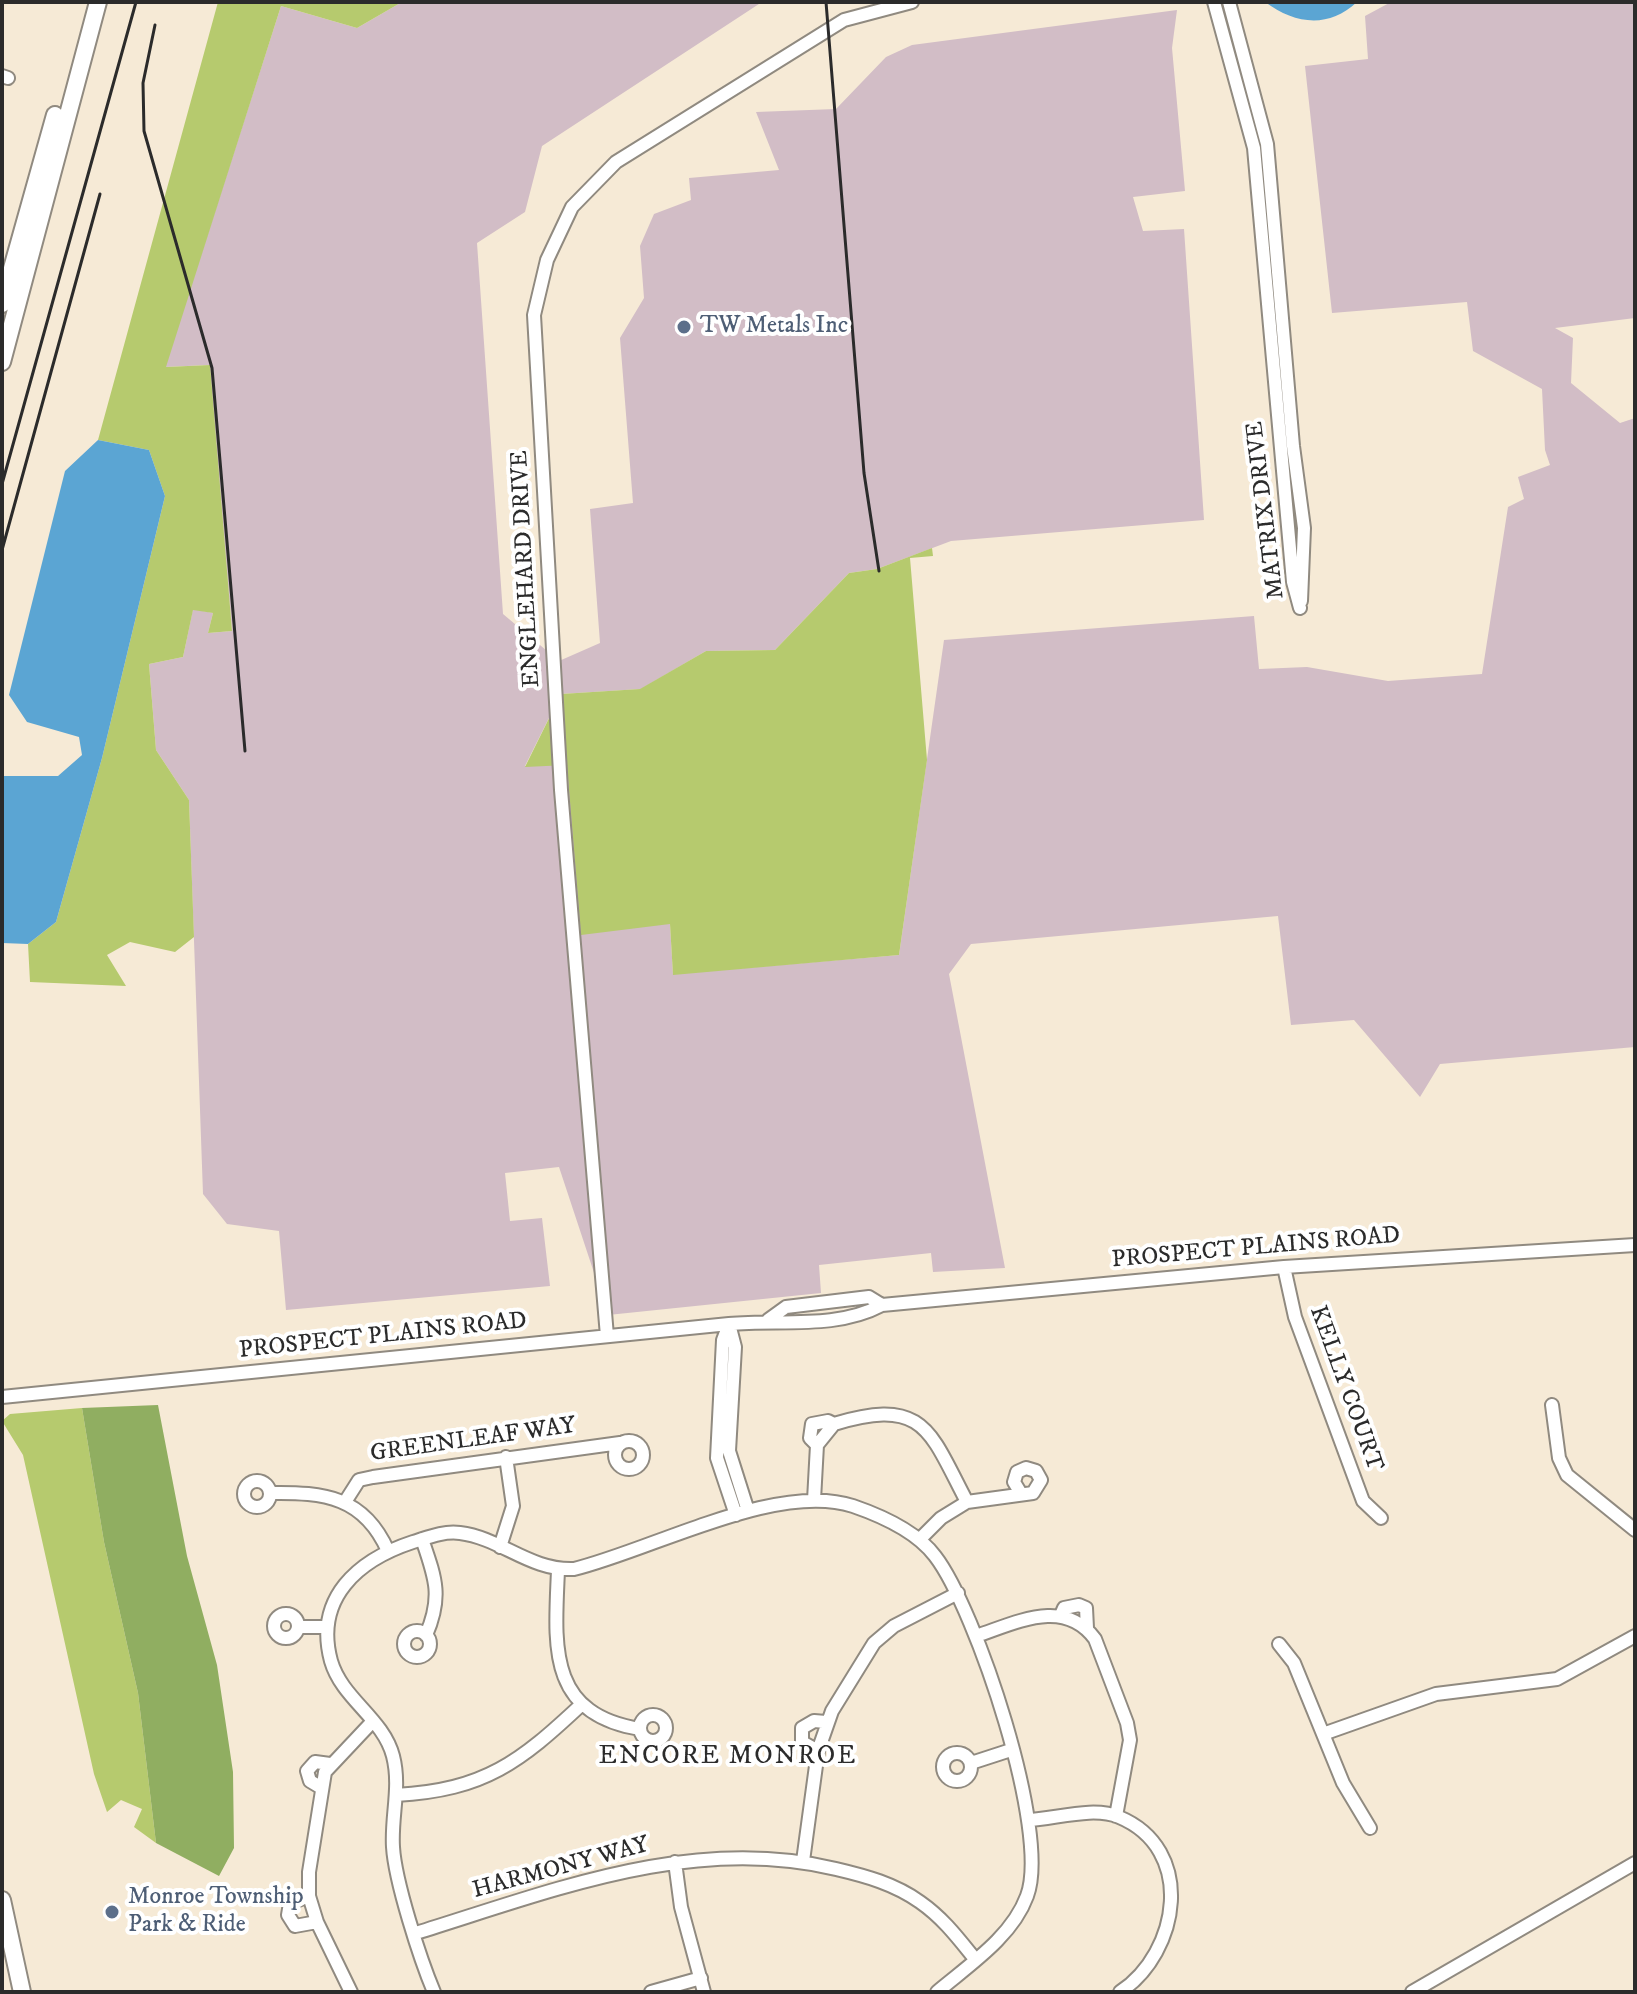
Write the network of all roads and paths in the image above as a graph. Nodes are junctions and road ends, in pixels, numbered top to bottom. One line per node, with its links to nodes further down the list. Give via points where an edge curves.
1 (87, 2): 6 (main road)
2 (98, 2): 7 (main road)
3 (912, 2): 11 (street, ENGLEHARD DRIVE, via 844,20 616,162 572,207 547,260 534,315 561,790)
4 (1214, 2): 5 (street, MATRIX DRIVE, via 1254,148 1293,582 1300,608 1304,528 1267,144)
5 (1229, 2)
6 (2, 304)
7 (2, 362)
8 (1635, 1245): 9 (street, PROSPECT PLAINS ROAD)
9 (1284, 1267): 10 (street, PROSPECT PLAINS ROAD, via 882,1305 869,1297 786,1307 768,1320); 22 (street, KELLY COURT, via 1295,1317 1363,1501)
10 (729, 1324): 11 (street, PROSPECT PLAINS ROAD); 21 (street, via 735,1347 729,1451)
11 (607, 1336): 12 (street, PROSPECT PLAINS ROAD)
12 (2, 1397)
13 (1552, 1405): 23 (street, via 1559,1458 1567,1475)
14 (620, 1443): 15 (street, GREENLEAF WAY)
15 (506, 1457): 19 (street, GREENLEAF WAY, via 359,1480); 26 (street, via 513,1506)
16 (1020, 1492): 20 (street)
17 (270, 1493): 19 (street, via 321,1495)
18 (814, 1500): 20 (street, via 817,1445 834,1424 898,1414 930,1432); 21 (street); 25 (street, via 852,1505)
19 (345, 1502): 27 (street, via 374,1524)
20 (967, 1502): 25 (street)
21 (742, 1513): 28 (street, via 583,1567)
22 (1381, 1518)
23 (1635, 1530)
24 (422, 1539): 26 (street, via 457,1532); 27 (street); 32 (street, via 436,1578 437,1610)
25 (920, 1539): 29 (street)
26 (500, 1547): 28 (street)
27 (388, 1551): 31 (street, via 363,1564 343,1585)
28 (558, 1570): 36 (street, via 559,1668)
29 (958, 1593): 33 (street); 38 (street, via 894,1626 874,1643)
30 (298, 1627): 31 (street)
31 (326, 1627): 37 (street, via 337,1677)
32 (426, 1635)
33 (976, 1636): 41 (street); 45 (street, via 1042,1614 1061,1615 1087,1628 1130,1740)
34 (1635, 1636): 40 (street, via 1557,1679 1436,1694)
35 (1279, 1644): 40 (street, via 1294,1663)
36 (582, 1704): 39 (street, via 623,1727); 44 (street, via 529,1753 503,1769 446,1790)
37 (373, 1721): 44 (street, via 393,1757); 51 (street, via 330,1764 320,1787)
38 (826, 1722): 42 (street); 42 (street, via 802,1728 802,1742)
39 (640, 1729)
40 (1323, 1734): 47 (street, via 1343,1783)
41 (1011, 1750): 43 (street); 46 (street)
42 (818, 1751): 48 (street)
43 (971, 1763)
44 (396, 1795): 54 (street, via 393,1854)
45 (1116, 1816): 46 (street, via 1091,1813); 63 (street, via 1154,1839 1170,1877 1171,1899 1160,1950 1148,1969)
46 (1028, 1820): 55 (street, via 1027,1896 1012,1924)
47 (1370, 1828)
48 (803, 1861): 49 (street, HARMONY WAY, via 740,1857); 55 (street, HARMONY WAY, via 874,1878 919,1901 945,1921)
49 (675, 1862): 54 (street, HARMONY WAY, via 618,1872); 56 (street)
50 (1635, 1863): 64 (street)
51 (309, 1896): 53 (street); 53 (street, via 290,1903 288,1915 295,1926)
52 (2, 1900): 57 (main road)
53 (317, 1922): 58 (street)
54 (416, 1933): 59 (street)
55 (975, 1959): 62 (street)
56 (701, 1978): 60 (street); 61 (street)
57 (22, 1992)
58 (351, 1992)
59 (434, 1992)
60 (651, 1992)
61 (704, 1992)
62 (937, 1992)
63 (1120, 1992)
64 (1412, 1992)

